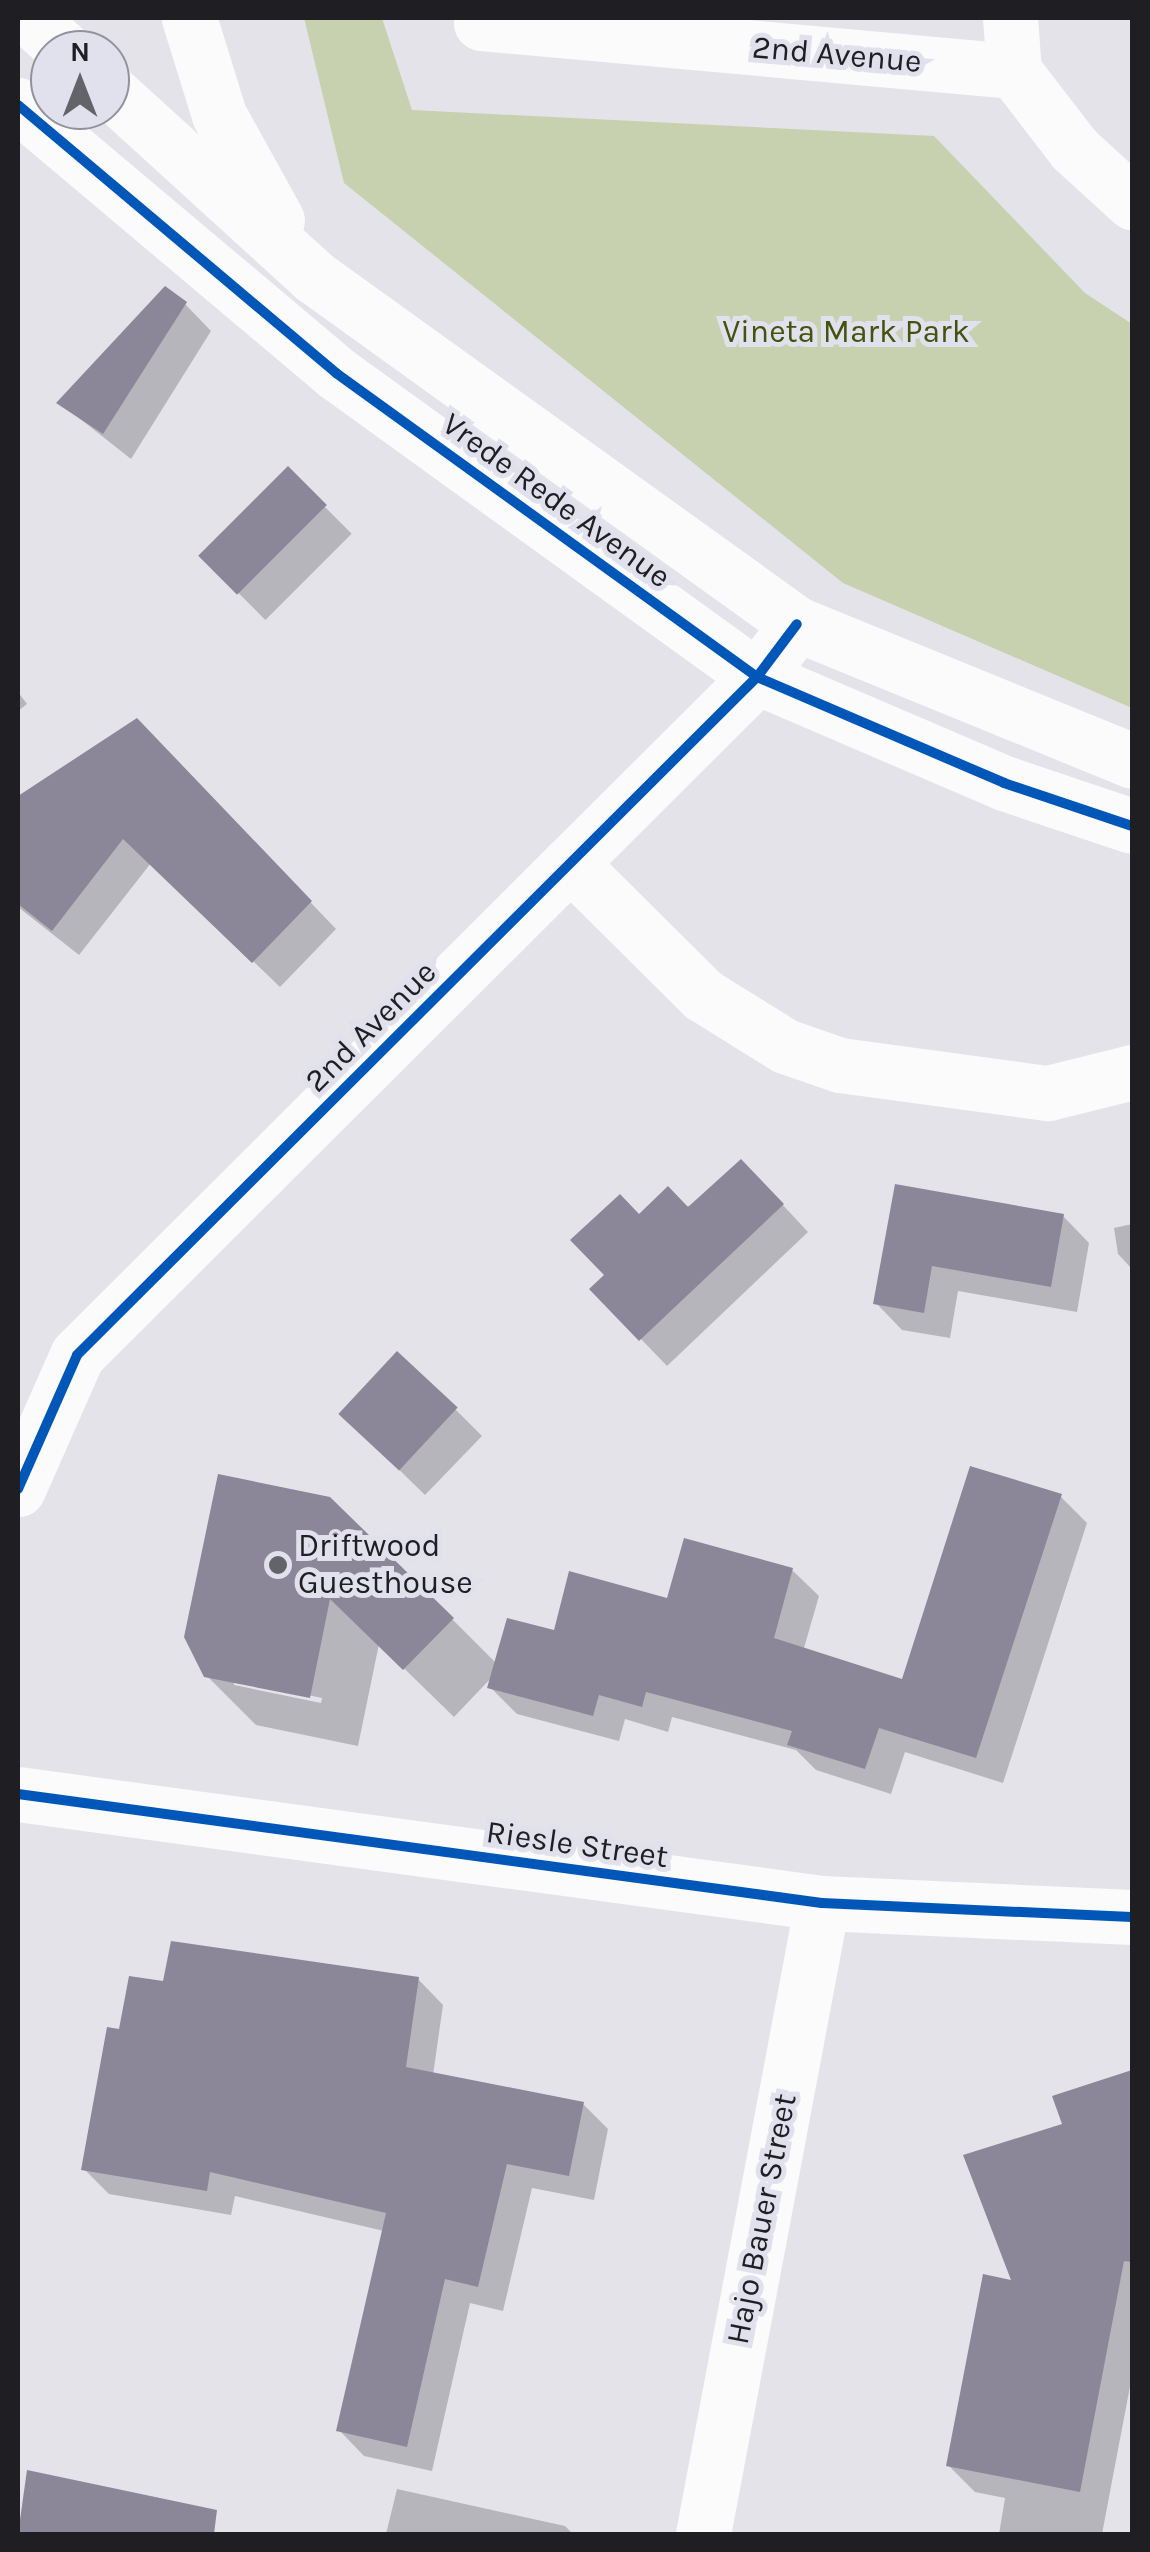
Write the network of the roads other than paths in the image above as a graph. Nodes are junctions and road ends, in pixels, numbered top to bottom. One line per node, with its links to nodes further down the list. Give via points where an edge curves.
1 (188, 18): 8 (street, via 248,175)
2 (1010, 18): 4 (street)
3 (481, 23): 4 (street, 2nd Avenue)
4 (1014, 71): 7 (street, via 1074,149)
5 (18, 104): 10 (street, Vrede Rede Avenue, via 336,373)
6 (130, 109): 8 (street, Vrede Rede Avenue)
7 (1132, 202)
8 (313, 276): 9 (street, Vrede Rede Avenue)
9 (796, 624): 10 (street, 2nd Avenue); 11 (street, Vrede Rede Avenue)
10 (757, 677): 12 (street, Vrede Rede Avenue, via 1004,784); 13 (street, 2nd Avenue)
11 (1132, 761)
12 (1132, 826)
13 (570, 863): 14 (street, via 703,996 785,1046 840,1064 1048,1093); 15 (street, 2nd Avenue, via 77,1355)
14 (1132, 1072)
15 (18, 1489)
16 (18, 1794): 17 (street, Riesle Street)
17 (822, 1903): 18 (street, Riesle Street); 19 (street, Hajo Bauer Street)
18 (1132, 1918)
19 (703, 2534)

